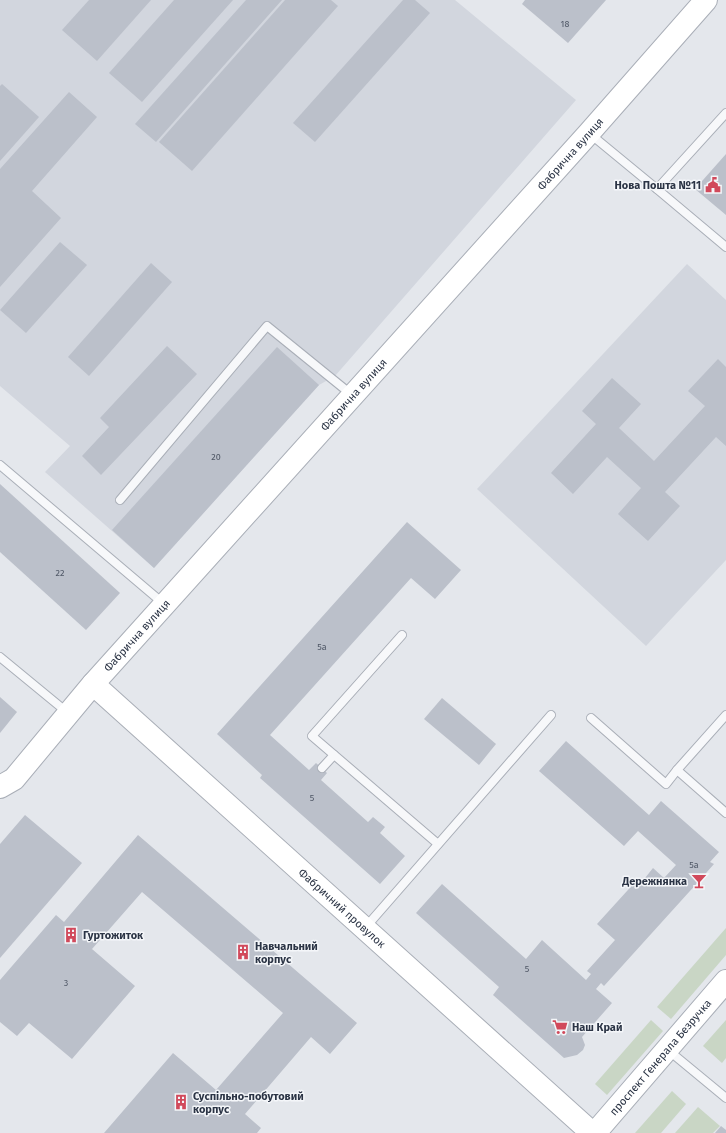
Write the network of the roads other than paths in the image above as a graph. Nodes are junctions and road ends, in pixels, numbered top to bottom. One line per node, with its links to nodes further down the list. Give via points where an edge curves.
1 (706, 0): 3 (street, Фабрична вулиця)
2 (726, 113): 4 (lane)
3 (589, 133): 4 (lane); 6 (street, Фабрична вулиця)
4 (657, 189): 5 (lane)
5 (726, 247)
6 (352, 395): 8 (lane, via 267,326); 9 (street, Фабрична вулиця)
7 (0, 465): 9 (lane)
8 (120, 500)
9 (164, 604): 12 (street, Фабрична вулиця)
10 (402, 635): 17 (lane, via 312,736)
11 (0, 657): 13 (lane)
12 (93, 684): 13 (street, Фабрична вулиця); 23 (street, Фабричний провулок)
13 (68, 713): 20 (street, Фабрична вулиця, via 14,779)
14 (551, 715): 22 (lane)
15 (726, 715): 19 (lane)
16 (591, 718): 19 (lane, via 666,784)
17 (334, 755): 18 (lane); 22 (lane)
18 (322, 768)
19 (677, 770): 21 (lane)
20 (0, 787)
21 (726, 813)
22 (438, 844): 23 (lane)
23 (365, 929): 27 (street, Фабричний провулок)
24 (726, 981): 25 (street, проспект Генерала Безручка)
25 (667, 1049): 26 (lane); 27 (street, проспект Генерала Безручка)
26 (726, 1098)
27 (594, 1133)

